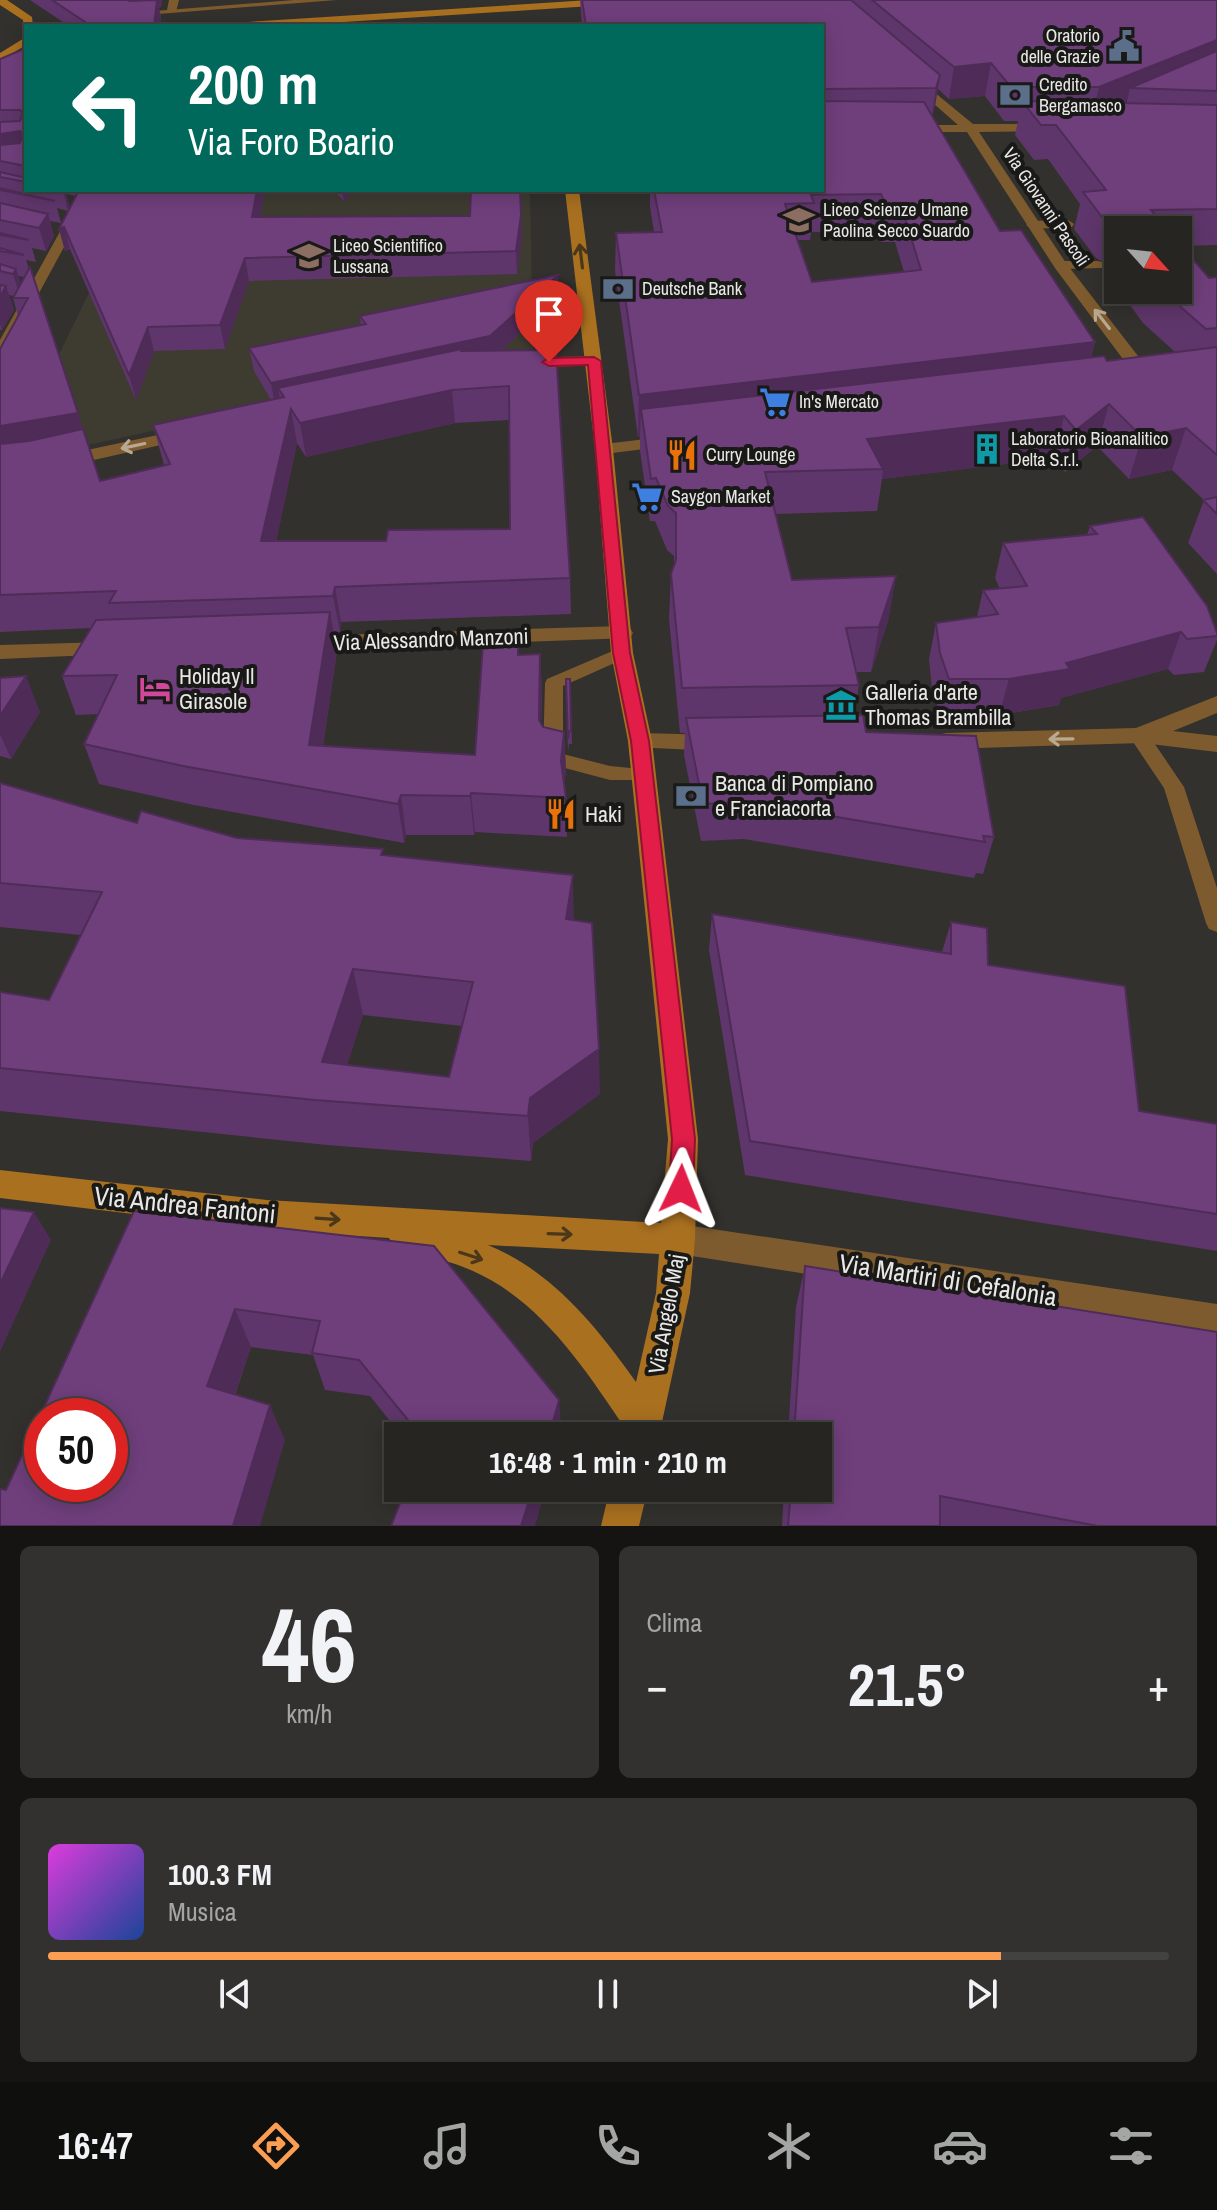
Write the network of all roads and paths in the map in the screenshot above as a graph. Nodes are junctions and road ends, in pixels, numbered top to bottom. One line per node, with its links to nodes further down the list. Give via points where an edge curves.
1 (0, 0): 9 (main road)
2 (333, 0): 5 (lane)
3 (638, 0): 4 (main road)
4 (546, 3): 8 (main road); 10 (main road)
5 (190, 4): 6 (lane)
6 (173, 5): 7 (lane)
7 (133, 13)
8 (552, 18)
9 (28, 24)
10 (259, 24)
11 (24, 41): 12 (main road)
12 (0, 58)
13 (903, 71): 16 (street, Via Giovanni Pascoli)
14 (1063, 127): 16 (street)
15 (896, 129): 16 (street)
16 (971, 129): 20 (street, Via Giovanni Pascoli)
17 (572, 192): 27 (main road, Via Angelo Maj, one-way to 17)
18 (80, 196): 24 (lane, via 20,305)
19 (1068, 224): 20 (lane)
20 (1032, 225): 21 (street, Via Giovanni Pascoli)
21 (1060, 265): 22 (lane); 29 (street, Via Giovanni Pascoli, one-way to 21, via 1155,381)
22 (1098, 265)
23 (0, 315): 24 (lane)
24 (18, 320): 25 (lane)
25 (4, 336): 26 (lane)
26 (0, 352)
27 (594, 361): 28 (street); 32 (main road, Via Angelo Maj)
28 (504, 365)
29 (1120, 385)
30 (206, 430): 33 (street, one-way to 33)
31 (686, 439): 32 (street)
32 (604, 449): 35 (main road, Via Angelo Maj)
33 (0, 471)
34 (287, 643): 35 (street, Via Alessandro Manzoni)
35 (622, 643): 40 (main road, Via Angelo Maj); 44 (lane, via 554,683 553,758 610,773)
36 (128, 648): 37 (street)
37 (0, 652)
38 (1217, 704): 39 (street)
39 (1139, 736): 41 (street, one-way to 41); 43 (street); 45 (lane, via 1174,787)
40 (640, 741): 42 (street); 44 (main road, Via Angelo Maj)
41 (929, 741)
42 (739, 743)
43 (1217, 744)
44 (644, 775): 48 (main road, Via Angelo Maj, via 683,1139)
45 (1217, 923)
46 (0, 1184): 47 (main road, Via Andrea Fantoni, one-way to 47)
47 (370, 1222): 48 (main road, Via Andrea Fantoni, one-way to 48); 50 (main road, Via Andrea Fantoni, one-way to 50, via 493,1263 535,1291 590,1345)
48 (679, 1239): 49 (street, Via Martiri di Cefalonia); 51 (main road, Via Angelo Maj, via 673,1293)
49 (1217, 1321)
50 (637, 1422)
51 (644, 1422)
52 (626, 1502): 53 (main road)
53 (620, 1526)

